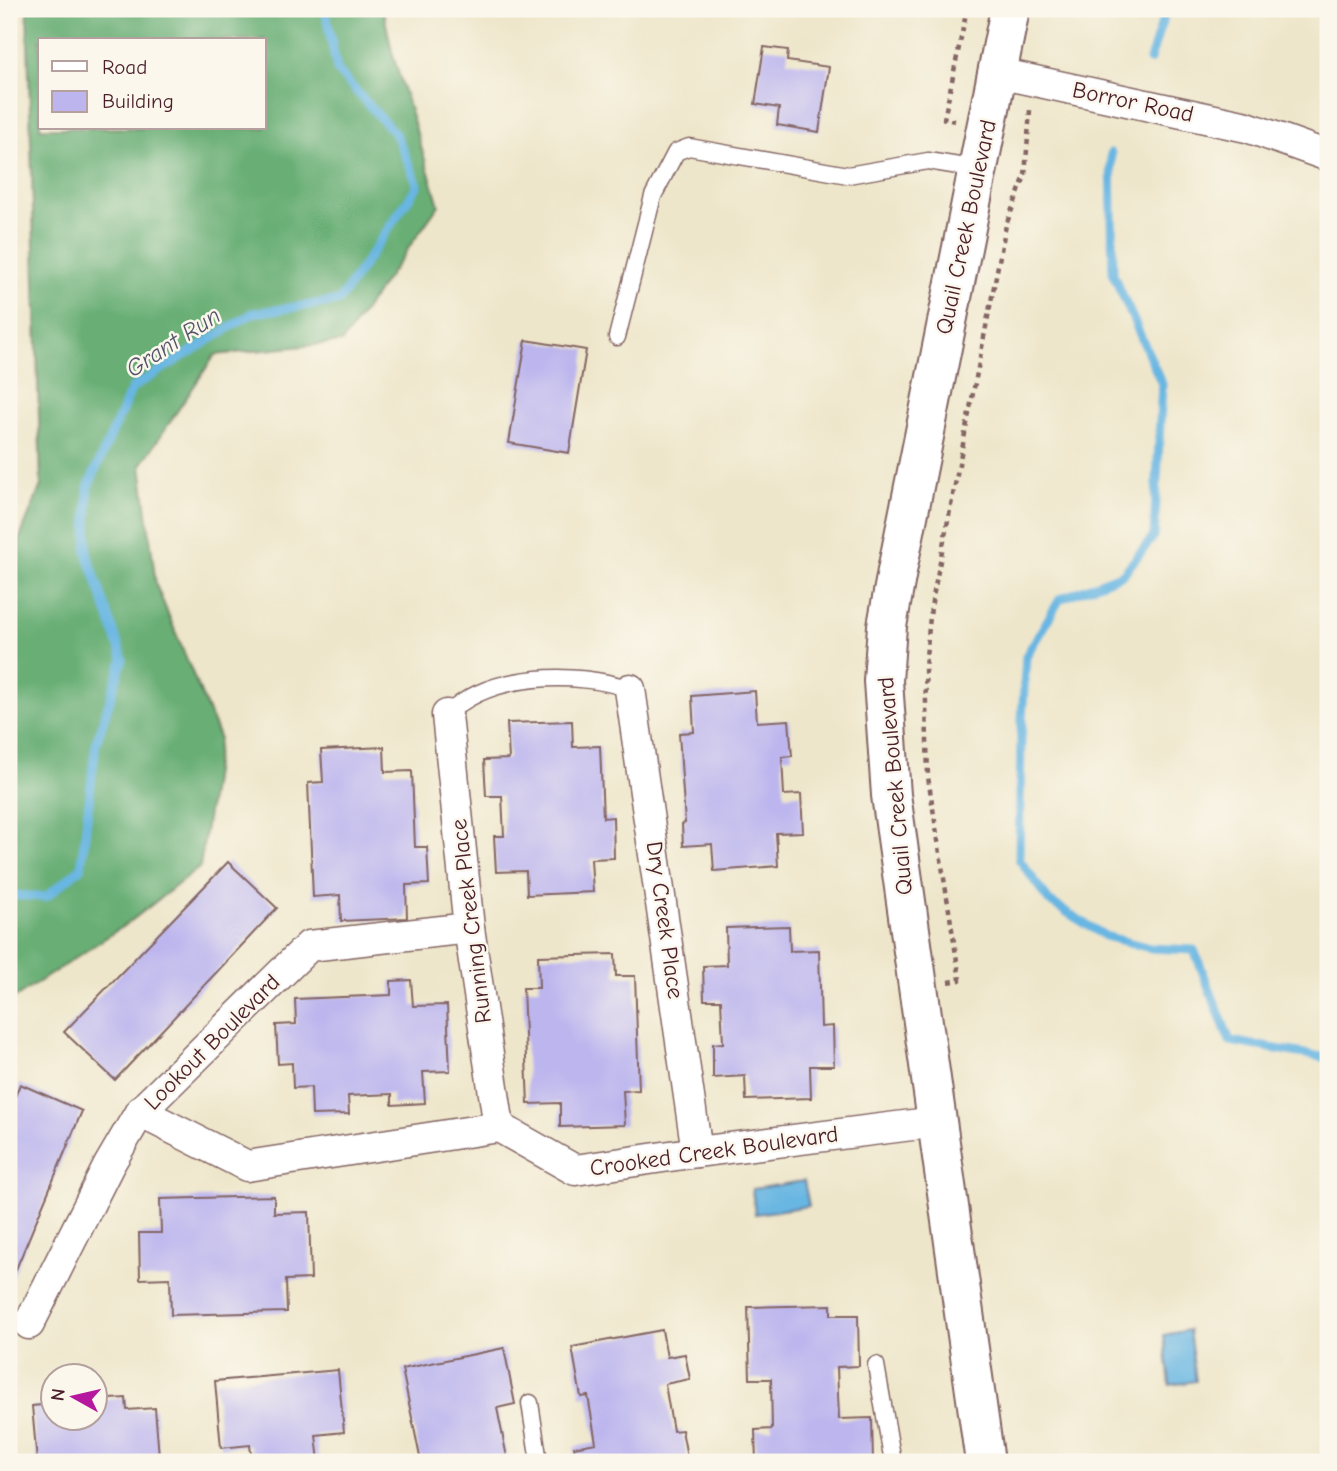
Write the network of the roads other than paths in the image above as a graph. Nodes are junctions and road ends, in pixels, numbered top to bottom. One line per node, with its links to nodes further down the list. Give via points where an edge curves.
1 (1010, 9): 2 (street)
2 (1016, 77): 3 (street, Borror Road, via 1247,127); 4 (street, Quail Creek Boulevard)
3 (1328, 156)
4 (977, 169): 5 (lane, via 928,161 848,175 689,148 676,152 653,196); 10 (street, Quail Creek Boulevard, via 897,570 883,681 891,795)
5 (617, 337)
6 (630, 689): 7 (lane, via 597,680 548,678 475,694); 12 (street, Dry Creek Place)
7 (447, 715): 8 (street, Running Creek Place)
8 (469, 928): 9 (street, Lookout Boulevard, via 309,946); 11 (street, Running Creek Place)
9 (140, 1112): 11 (street, via 247,1166); 13 (street, Lookout Boulevard)
10 (936, 1122): 12 (street, Crooked Creek Boulevard); 18 (street, Quail Creek Boulevard)
11 (499, 1127): 12 (street, Crooked Creek Boulevard, via 575,1170)
12 (697, 1152)
13 (29, 1324)
14 (876, 1365): 17 (lane)
15 (530, 1403): 16 (lane)
16 (539, 1462)
17 (893, 1462)
18 (985, 1462)

